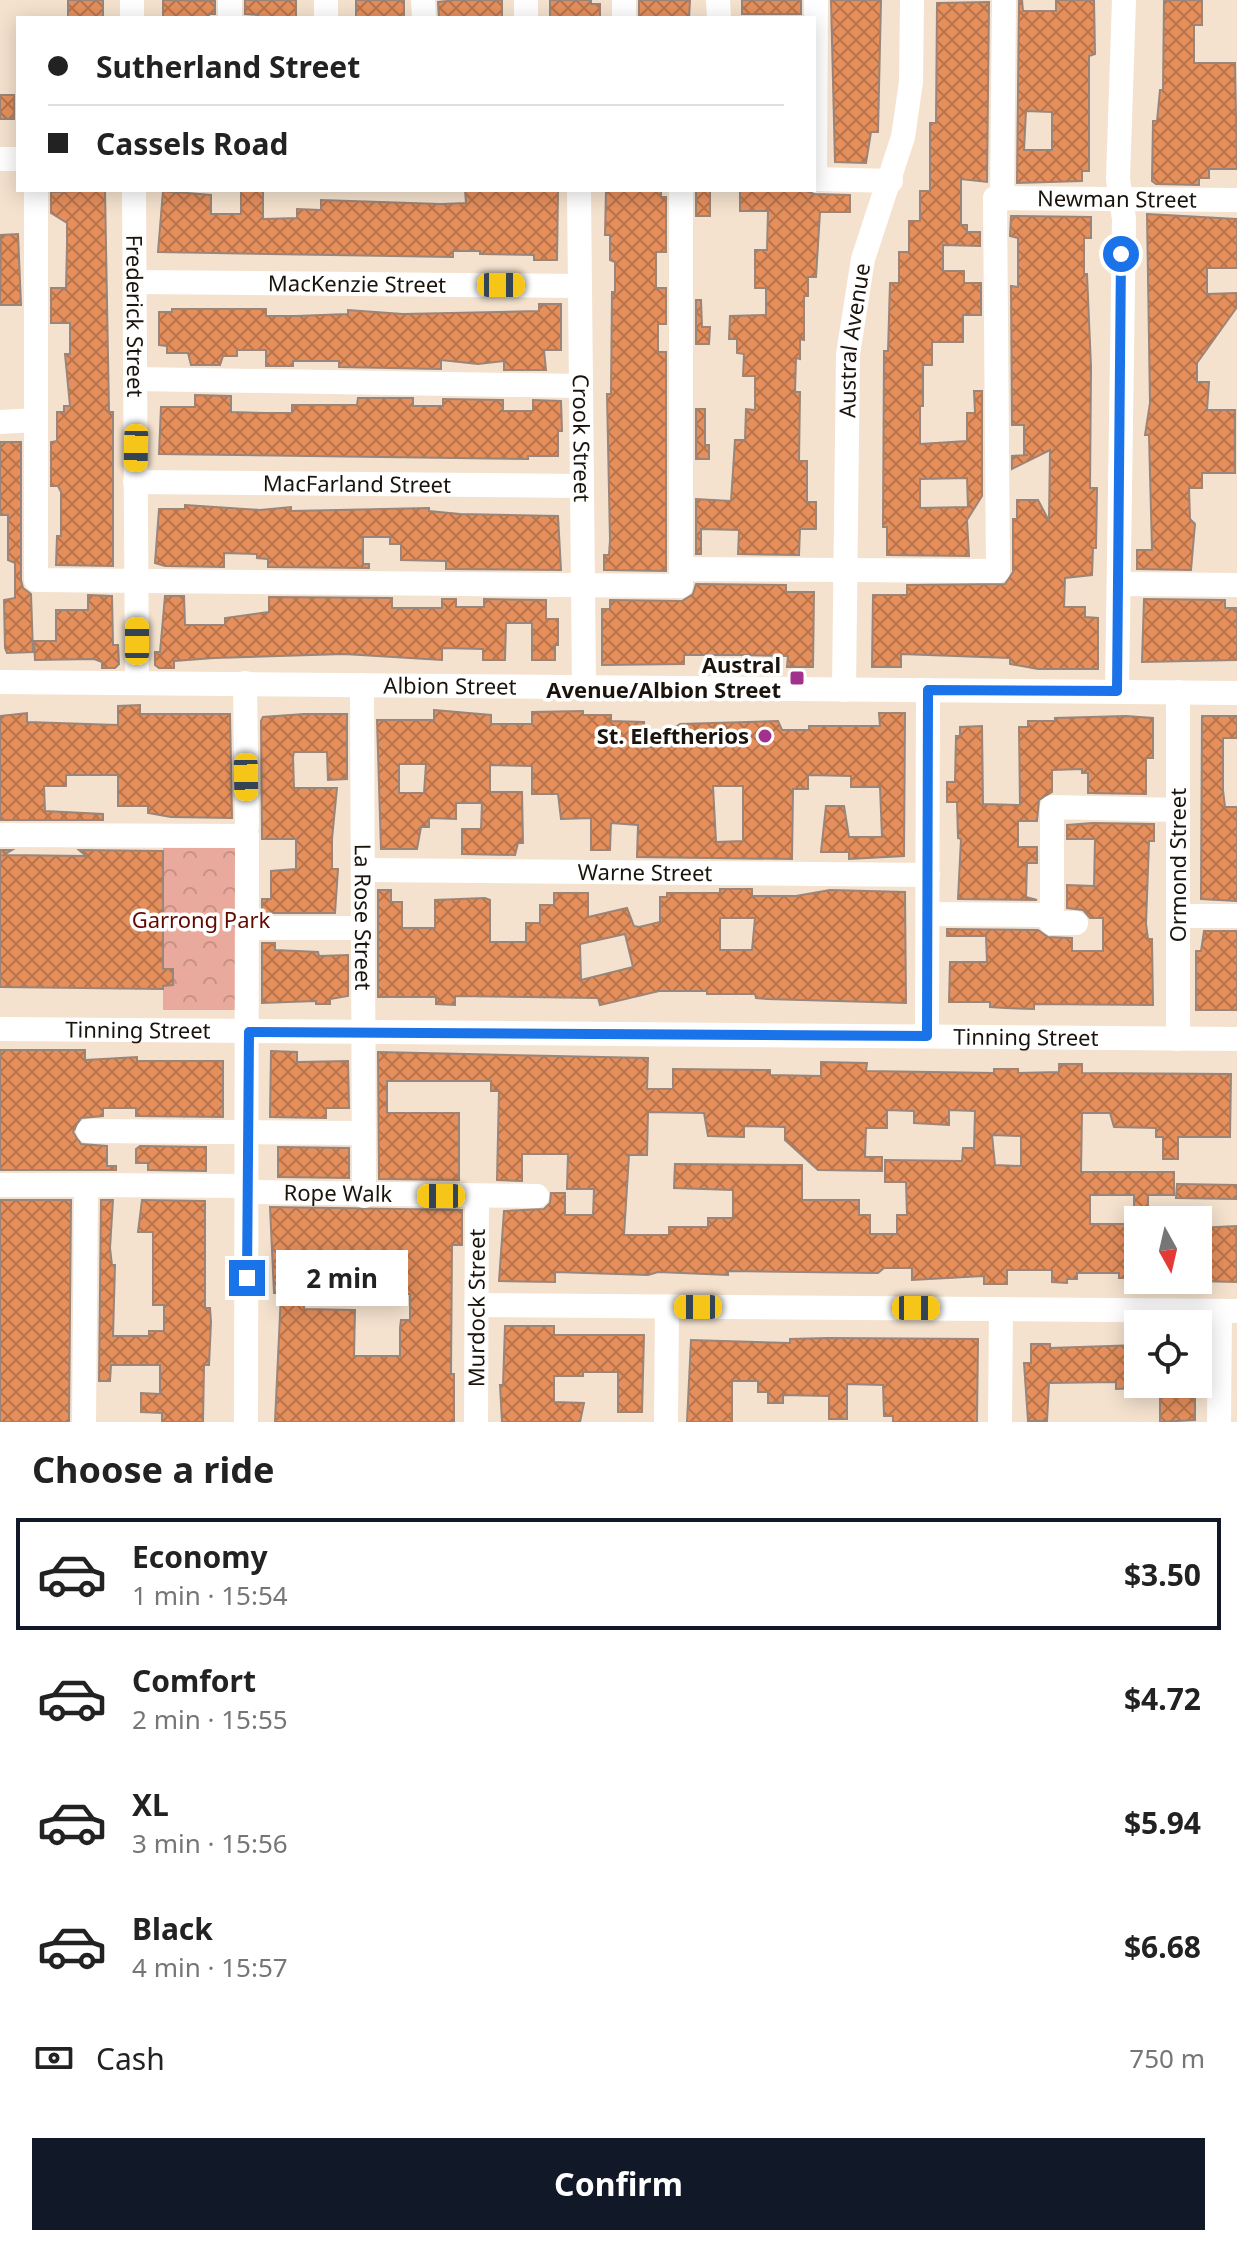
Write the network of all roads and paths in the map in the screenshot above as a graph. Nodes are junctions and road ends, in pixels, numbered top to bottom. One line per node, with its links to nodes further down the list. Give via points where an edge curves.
1 (912, 0): 5 (street, Austral Avenue, via 908,111)
2 (1004, 0): 10 (street)
3 (1124, 0): 11 (street, via 1118,158)
4 (816, 179): 5 (street)
5 (891, 181): 22 (street, Austral Avenue, via 863,259 848,354)
6 (36, 192): 17 (street)
7 (134, 192): 13 (street, Frederick Street)
8 (579, 192): 14 (street, Crook Street)
9 (681, 192): 21 (street)
10 (999, 198): 11 (street, Newman Street); 22 (street, via 998,571)
11 (1122, 199): 12 (street, Newman Street); 24 (street)
12 (1237, 200)
13 (135, 282): 14 (street, MacKenzie Street); 15 (street, Frederick Street)
14 (579, 286): 16 (street, Crook Street)
15 (135, 379): 16 (street); 19 (street, Frederick Street)
16 (580, 386): 20 (street, Crook Street)
17 (36, 420): 18 (street); 23 (street, via 36,580)
18 (0, 422)
19 (135, 482): 20 (street, MacFarland Street); 23 (street, Frederick Street)
20 (580, 486): 26 (street, Crook Street)
21 (681, 569): 22 (street); 26 (street, via 681,586)
22 (844, 570): 32 (street, Austral Avenue)
23 (136, 582): 26 (street); 28 (street, Frederick Street)
24 (1119, 584): 25 (street); 34 (street)
25 (1237, 585)
26 (582, 586): 31 (street, Crook Street)
27 (0, 682): 28 (street, Albion Street)
28 (137, 683): 29 (street, Albion Street)
29 (245, 683): 30 (street, Albion Street); 38 (street)
30 (362, 685): 31 (street, Albion Street); 40 (street, La Rose Street)
31 (584, 687): 32 (street, Albion Street)
32 (844, 690): 33 (street, Albion Street)
33 (928, 690): 34 (street, Albion Street); 41 (street)
34 (1117, 691): 35 (street, Albion Street)
35 (1178, 692): 36 (street, Albion Street); 37 (street, Ormond Street)
36 (1237, 693)
37 (1178, 810): 42 (street, via 1052,807 1064,923 1044,915); 43 (street, Ormond Street)
38 (247, 826)
39 (0, 835): 45 (street, via 247,836)
40 (363, 870): 41 (street, Warne Street); 46 (street, La Rose Street)
41 (928, 875): 42 (street)
42 (928, 914): 50 (street)
43 (1178, 916): 44 (street); 51 (street, Ormond Street)
44 (1237, 916)
45 (248, 928): 46 (street); 48 (street)
46 (363, 928): 49 (street, La Rose Street)
47 (0, 1029): 48 (street, Tinning Street)
48 (249, 1032): 49 (street, Tinning Street); 54 (street)
49 (364, 1033): 50 (street, Tinning Street); 55 (street, La Rose Street)
50 (927, 1036): 51 (street, Tinning Street)
51 (1178, 1039): 52 (street, Tinning Street)
52 (1237, 1039)
53 (88, 1131): 54 (street)
54 (248, 1132): 55 (street); 58 (street)
55 (364, 1133): 59 (street, La Rose Street)
56 (0, 1185): 57 (street, Rope Walk)
57 (86, 1185): 58 (street, Rope Walk); 66 (street)
58 (248, 1189): 59 (street, Rope Walk); 67 (street)
59 (364, 1196): 60 (street, Rope Walk)
60 (477, 1196): 61 (street, Rope Walk); 62 (street, Murdock Street)
61 (537, 1196)
62 (476, 1305): 63 (street); 68 (street, Murdock Street)
63 (667, 1307): 64 (street); 69 (street)
64 (1001, 1309): 65 (street); 70 (street)
65 (1228, 1311): 71 (street)
66 (84, 1422)
67 (246, 1422)
68 (476, 1422)
69 (666, 1422)
70 (1000, 1422)
71 (1219, 1422)

